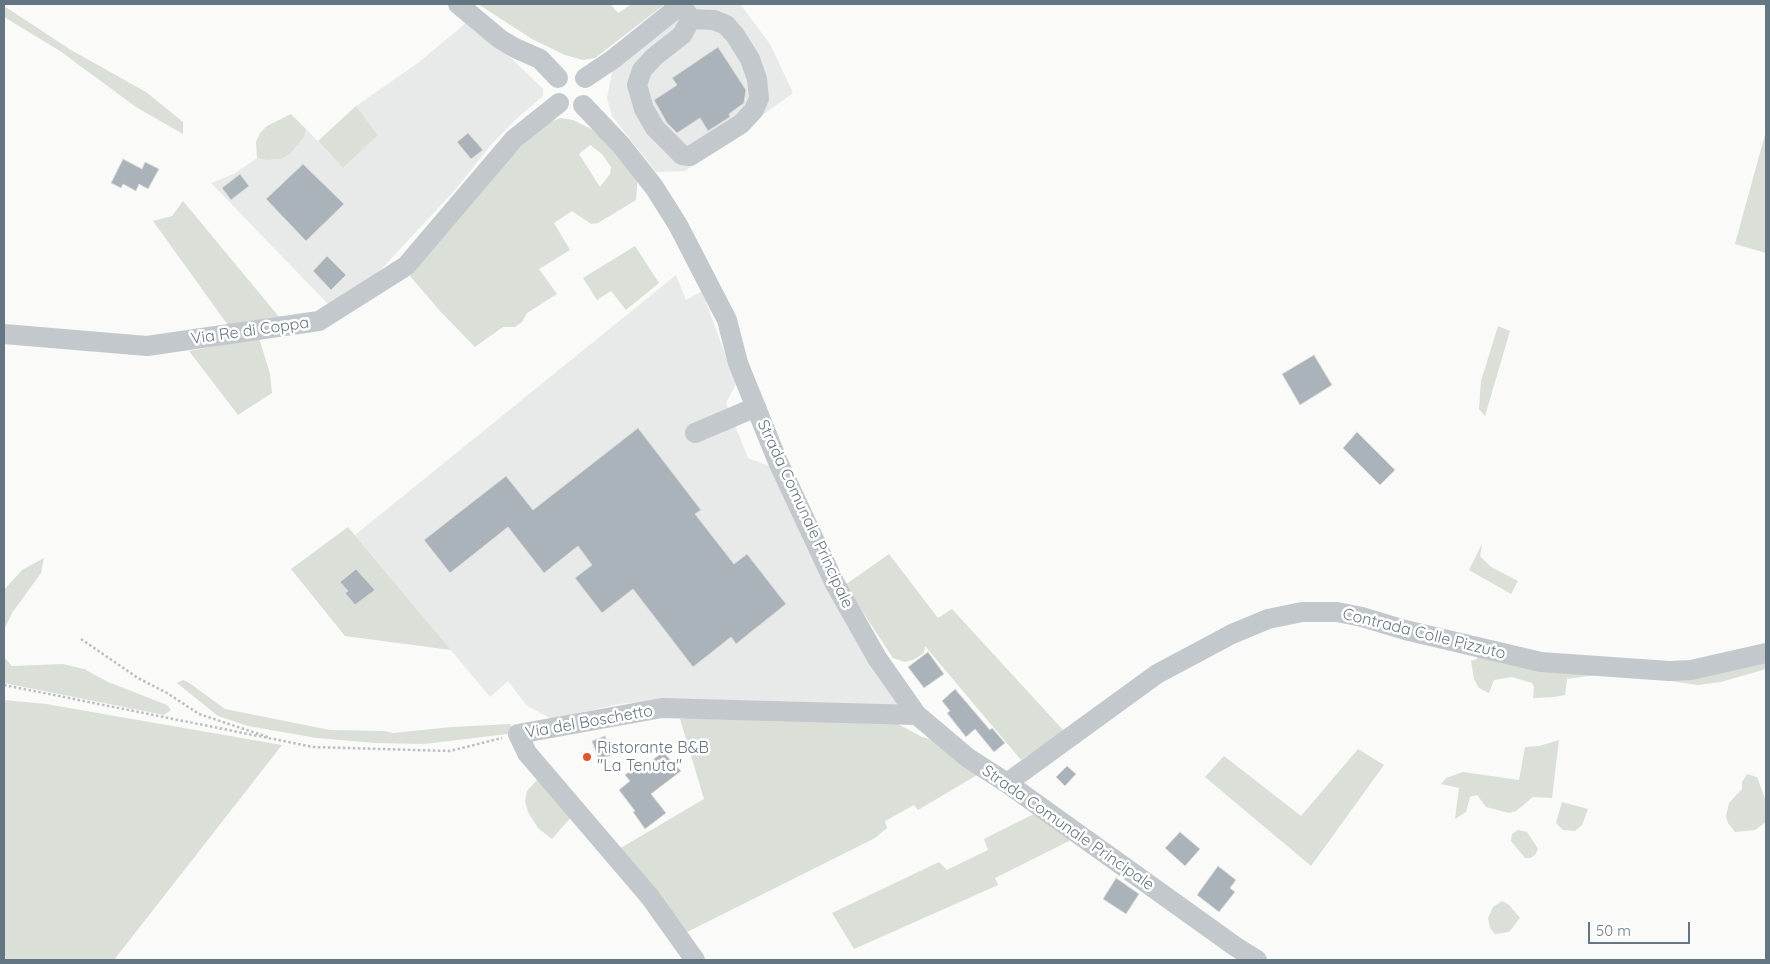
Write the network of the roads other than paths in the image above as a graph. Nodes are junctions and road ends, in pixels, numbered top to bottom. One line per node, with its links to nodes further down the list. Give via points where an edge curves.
1 (458, 4): 3 (street, via 500,39 540,59)
2 (685, 9): 2 (street, via 726,25 736,35 750,59 759,98 754,110 741,124 690,156 682,155 655,128 644,109 637,85 642,70 682,36); 4 (street)
3 (558, 78): 4 (street, via 571,72); 5 (street, via 554,88)
4 (585, 78): 6 (street, via 590,89)
5 (559, 103): 6 (street, via 573,108); 7 (street, Via Re di Coppa, via 514,139 406,266 319,321 147,346)
6 (583, 104): 8 (street, Strada Comunale Principale, via 654,186 678,225 727,320 738,362)
7 (4, 334)
8 (756, 407): 9 (street); 11 (street, Strada Comunale Principale, via 834,582 877,658)
9 (695, 433)
10 (1766, 653): 12 (street, Contrada Colle Pizzuto, via 1691,670 1669,671 1541,662 1362,617 1337,612 1302,612 1268,619 1232,634 1157,674)
11 (917, 715): 12 (street, Strada Comunale Principale, via 968,758); 13 (street, Via del Boschetto, via 662,708 518,734 527,753 650,896)
12 (1007, 783): 14 (street, Strada Comunale Principale)
13 (695, 960)
14 (1258, 960)

